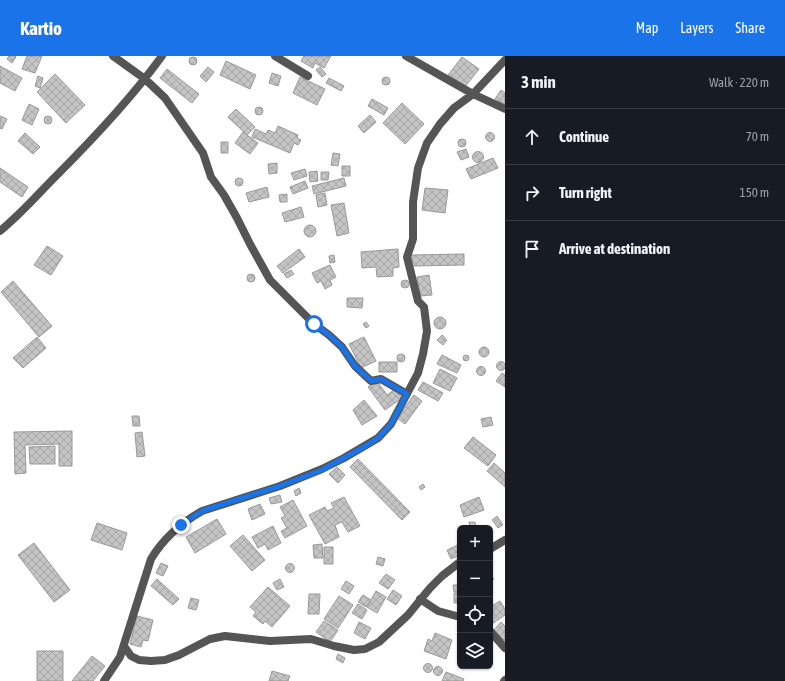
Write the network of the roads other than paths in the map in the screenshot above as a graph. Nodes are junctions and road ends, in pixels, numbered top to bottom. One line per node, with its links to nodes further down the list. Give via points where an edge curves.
1 (113, 56): 7 (street)
2 (162, 56): 7 (street)
3 (275, 56): 6 (street)
4 (406, 56): 8 (street)
5 (505, 60): 8 (street)
6 (308, 76)
7 (145, 80): 10 (street, via 85,147); 11 (street, via 165,98 203,153 211,177 224,195 270,280 314,324 342,347 355,366 371,381 381,379)
8 (473, 94): 9 (street); 11 (street, via 454,108 440,124 427,143 418,168 413,202 413,239 407,257 418,300 424,308 427,330 418,373)
9 (505, 109)
10 (0, 231)
11 (407, 394): 18 (street, via 391,424 378,438 364,447 315,472 280,486 202,511 170,534 150,559)
12 (505, 540): 13 (street)
13 (493, 547)
14 (457, 564): 15 (street, via 442,576)
15 (420, 600): 16 (street, via 438,611); 18 (street, via 380,642 360,650 311,639 270,641 225,636 210,639 165,660 151,661 130,656)
16 (457, 616)
17 (492, 633): 19 (street)
18 (124, 646): 20 (street)
19 (505, 648)
20 (104, 681)

